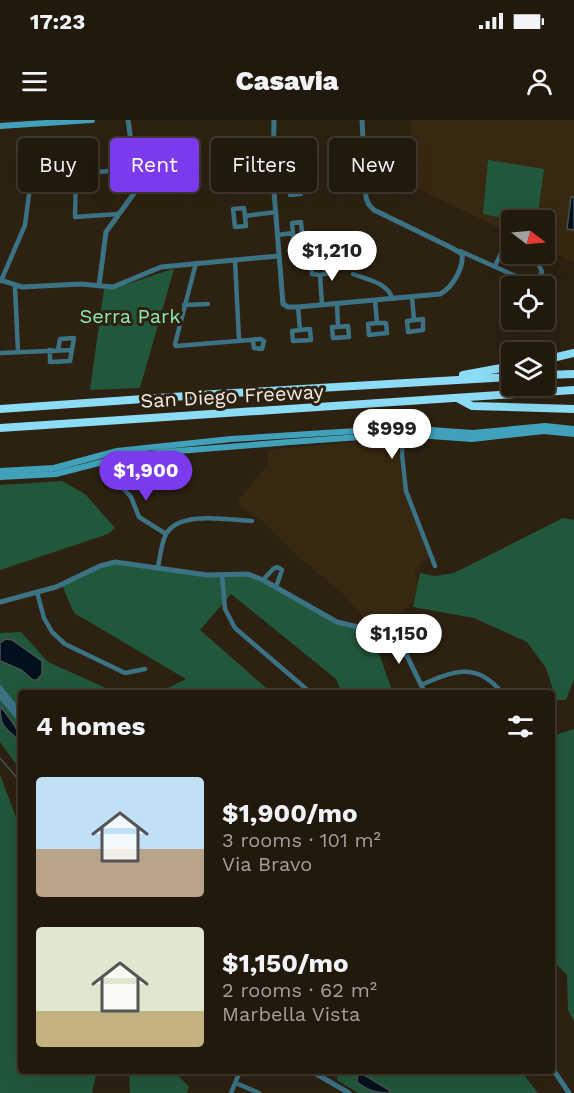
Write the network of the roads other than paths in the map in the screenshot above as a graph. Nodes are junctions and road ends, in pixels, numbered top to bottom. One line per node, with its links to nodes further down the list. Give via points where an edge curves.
1 (92, 120): 5 (main road)
2 (128, 120): 12 (street, via 137,184)
3 (274, 120): 6 (street)
4 (362, 120): 16 (street, via 369,205)
5 (0, 126)
6 (274, 138)
7 (290, 186): 7 (street, via 290,195 301,194 300,174 289,175)
8 (29, 192): 25 (street, via 25,225)
9 (76, 192): 12 (street, via 75,217)
10 (274, 192): 11 (street)
11 (276, 212): 13 (street); 15 (street)
12 (117, 214): 27 (street, via 106,232)
13 (245, 216): 13 (street, via 244,208 234,209 235,227 246,226)
14 (292, 233): 14 (street, via 293,242 303,242 302,222 292,223); 15 (street)
15 (277, 235): 18 (street)
16 (459, 251): 22 (street); 28 (street, via 462,262 447,290)
17 (501, 253): 22 (street)
18 (278, 256): 19 (street); 35 (street, via 281,300 285,306)
19 (235, 260): 20 (street); 41 (street)
20 (196, 263): 27 (street, via 161,267 113,287); 33 (street)
21 (537, 264): 22 (street, via 542,272 539,277 520,278)
22 (495, 266)
23 (320, 274): 23 (street, via 330,272 330,264 313,262 312,274); 34 (street)
24 (353, 274): 29 (street, via 386,287)
25 (1, 280): 26 (street)
26 (15, 286): 27 (street); 45 (street)
27 (99, 286)
28 (412, 297): 29 (street); 36 (street)
29 (392, 299): 30 (street)
30 (375, 300): 31 (street); 37 (street)
31 (337, 303): 34 (street); 38 (street)
32 (208, 304): 33 (street)
33 (184, 305): 41 (street, via 175,345)
34 (322, 305): 35 (street)
35 (298, 307): 39 (street)
36 (414, 320): 36 (street, via 407,321 408,332 423,330 423,319)
37 (377, 323): 37 (street, via 369,324 369,334 387,333 386,323)
38 (338, 327)
39 (300, 330): 39 (street, via 310,329 311,340 292,341 292,331)
40 (255, 339): 41 (street)
41 (239, 340)
42 (50, 350): 43 (street); 44 (street, via 50,362 70,361); 45 (street)
43 (58, 350): 44 (street); 44 (street, via 60,339 74,338)
44 (72, 350)
45 (18, 352): 46 (street)
46 (0, 353)
47 (574, 353): 48 (highway)
48 (555, 357)
49 (501, 368): 53 (highway)
50 (574, 374): 51 (highway)
51 (555, 375)
52 (501, 378): 53 (highway, San Diego Freeway)
53 (432, 381): 56 (highway, San Diego Freeway)
54 (574, 390): 55 (highway, San Diego Freeway)
55 (457, 399): 57 (highway, via 472,406); 58 (highway, San Diego Freeway)
56 (0, 409)
57 (574, 409)
58 (0, 428)
59 (574, 429): 62 (main road, via 545,426)
60 (403, 431): 62 (main road, via 460,439); 63 (main road, via 231,439 107,453 68,466); 64 (main road, via 165,452 56,474); 68 (street, via 406,491)
61 (574, 434): 62 (main road, via 553,431)
62 (483, 436)
63 (0, 471)
64 (0, 477)
65 (116, 480): 67 (street, via 131,497 139,517)
66 (252, 521): 67 (street, via 188,519)
67 (166, 534): 69 (street)
68 (435, 566)
69 (158, 567): 70 (street); 73 (street, via 111,562)
70 (222, 575): 71 (street, via 243,573); 78 (street, via 225,609 232,624)
71 (263, 580): 72 (street); 72 (street, via 278,567 282,574)
72 (276, 587): 76 (street, via 337,622 392,638 404,650)
73 (37, 592): 74 (street); 75 (street, via 44,618 65,644 125,673)
74 (0, 602)
75 (145, 669)
76 (421, 685): 79 (street); 80 (street, via 446,674 467,671 484,676)
77 (0, 688): 82 (street)
78 (307, 690)
79 (424, 690)
80 (500, 690)
81 (0, 696): 83 (street)
82 (18, 710)
83 (18, 718)
84 (555, 1072): 91 (street)
85 (239, 1074): 87 (street)
86 (316, 1074): 90 (street)
87 (237, 1083): 88 (street); 89 (street)
88 (231, 1093)
89 (259, 1093)
90 (349, 1093)
91 (569, 1093)

